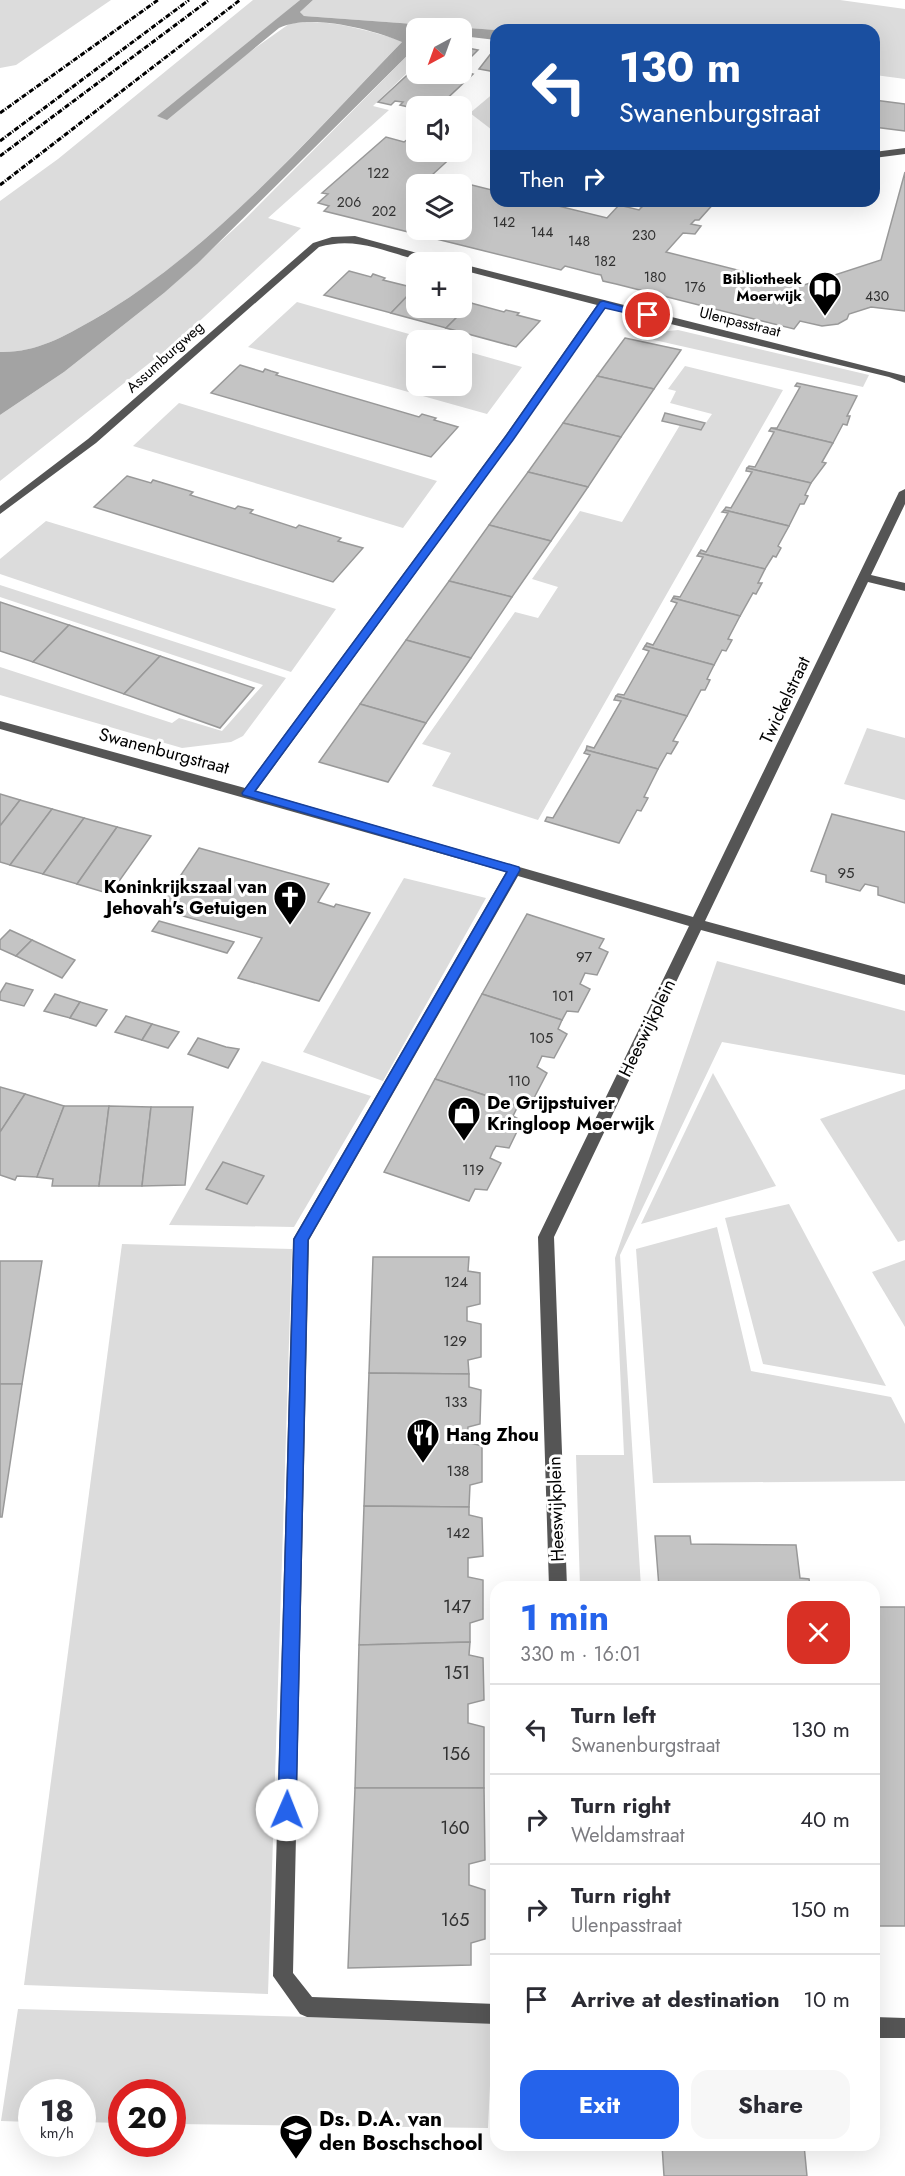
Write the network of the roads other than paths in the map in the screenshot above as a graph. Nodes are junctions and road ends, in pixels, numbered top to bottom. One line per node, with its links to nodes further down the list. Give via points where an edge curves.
1 (905, 151): 2 (street)
2 (880, 153)
3 (408, 252): 8 (street, Assumburgweg, via 355,238 316,245 92,441)
4 (472, 270): 5 (street, Ulenpasstraat)
5 (603, 304): 6 (street, Ulenpasstraat); 12 (street)
6 (905, 380)
7 (905, 492): 9 (street, Twickelstraat)
8 (0, 512)
9 (863, 577): 10 (street); 14 (street, Twickelstraat)
10 (905, 588)
11 (0, 725): 12 (street, Swanenburgstraat)
12 (248, 793): 13 (street, Swanenburgstraat)
13 (514, 870): 14 (street, Swanenburgstraat); 17 (street, via 301,1239 283,1976 307,2007)
14 (698, 924): 15 (street); 16 (street, Heeswijkplein, via 546,1237)
15 (905, 980)
16 (558, 1581)
17 (490, 2014)
18 (880, 2027): 19 (street)
19 (905, 2028)

